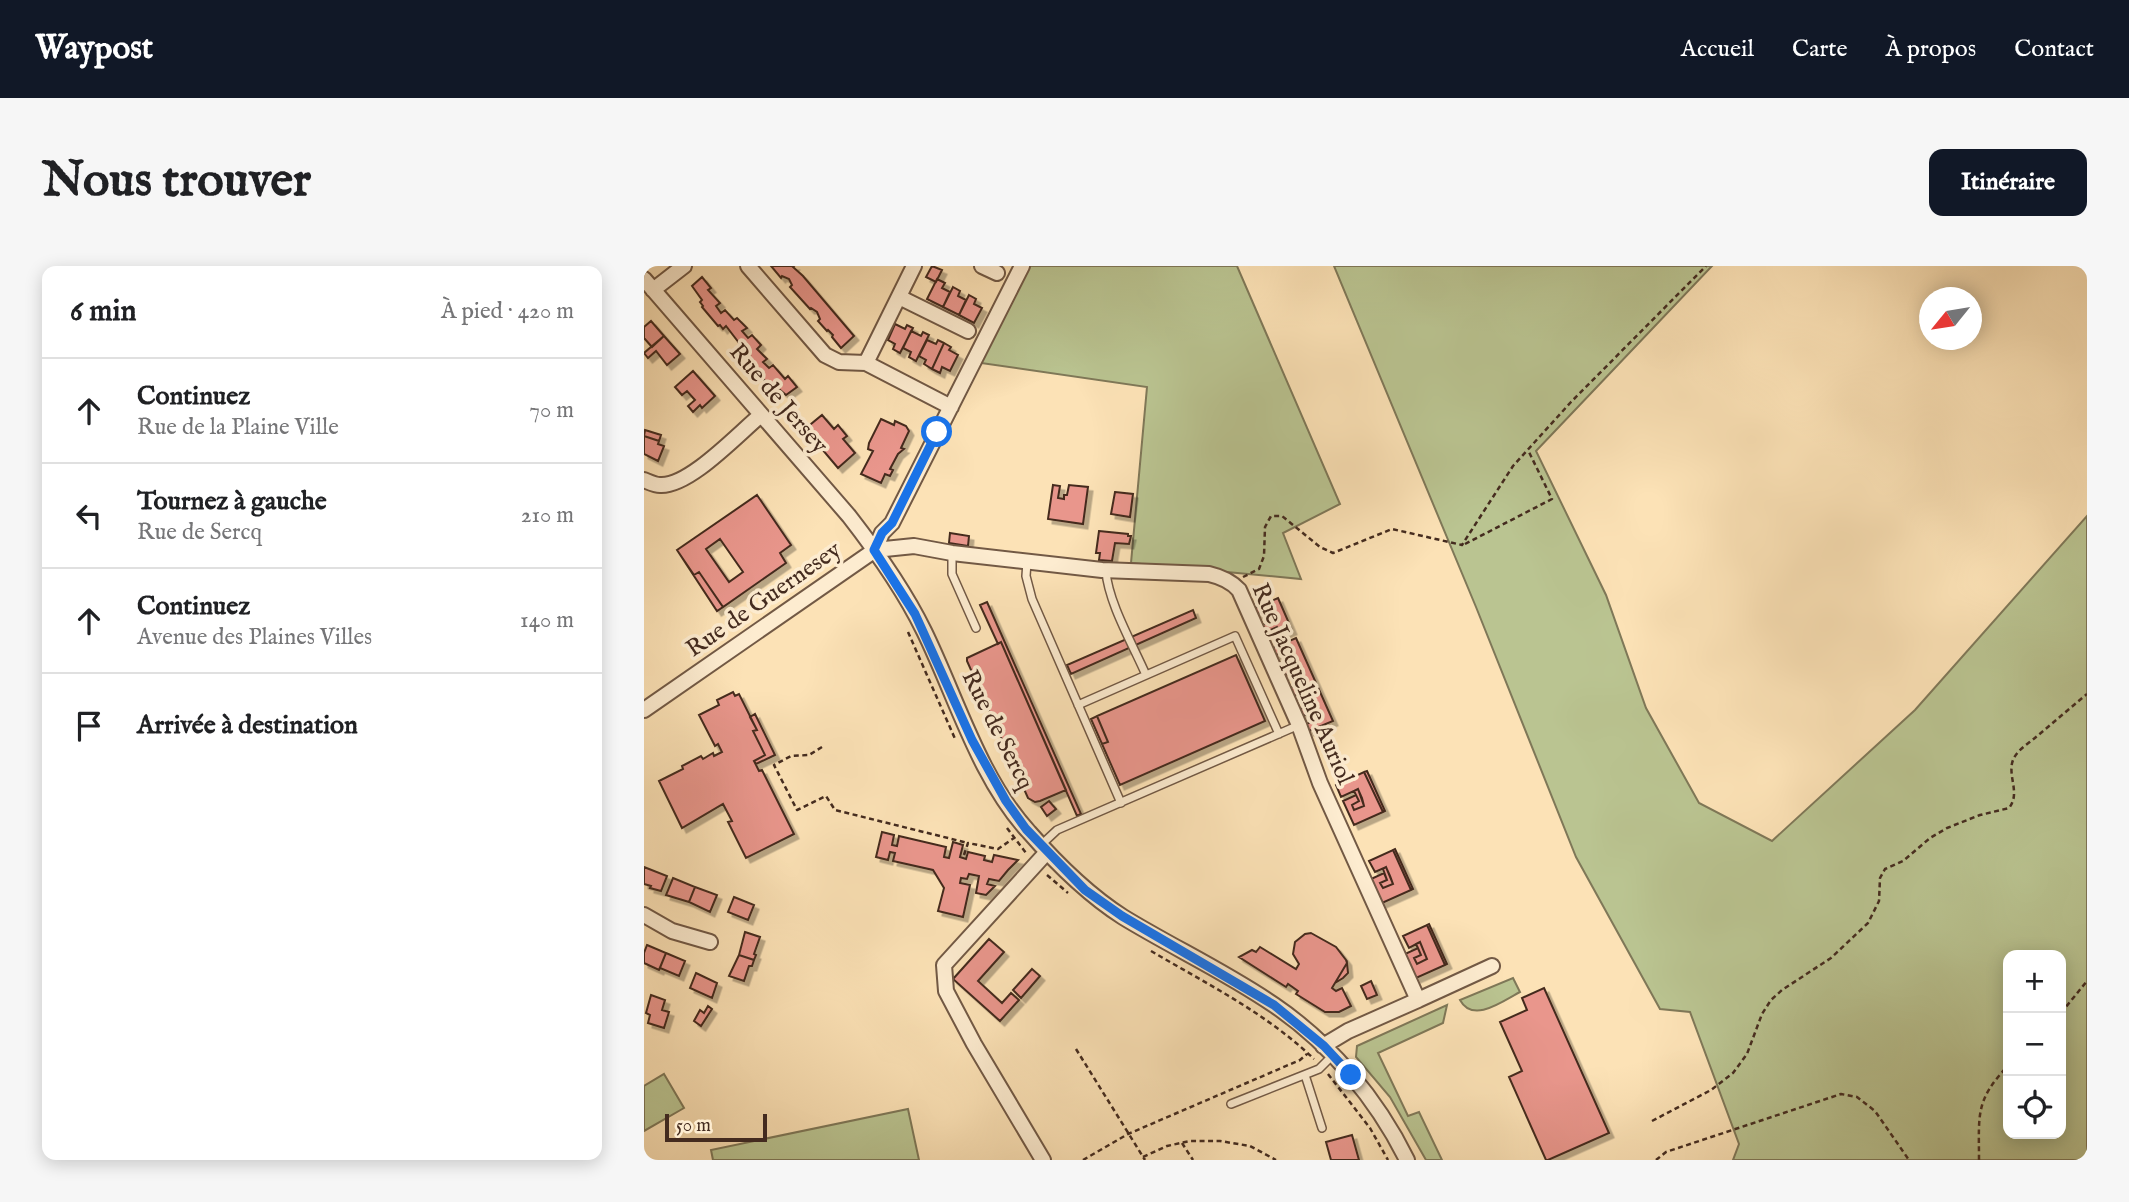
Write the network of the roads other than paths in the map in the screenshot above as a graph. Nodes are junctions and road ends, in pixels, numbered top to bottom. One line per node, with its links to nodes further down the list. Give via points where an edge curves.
1 (684, 266): 7 (street)
2 (748, 266): 10 (street, via 825,355 839,362)
3 (914, 266): 8 (street)
4 (982, 266): 6 (street)
5 (1022, 266): 11 (street)
6 (997, 273)
7 (649, 285): 12 (street, Rue de Jersey)
8 (899, 297): 9 (street); 10 (street)
9 (968, 331)
10 (866, 363): 11 (street)
11 (951, 407): 14 (street)
12 (761, 415): 13 (street, via 692,474 659,485); 14 (street, Rue de Jersey)
13 (644, 480)
14 (874, 550): 15 (street, Rue Jacqueline Auriol, via 914,545); 21 (street, Rue de Guernesey); 25 (street, Rue de Sercq, via 924,631 992,778)
15 (952, 553): 16 (street, Rue Jacqueline Auriol); 18 (lane, via 952,574)
16 (1027, 562): 17 (street, Rue Jacqueline Auriol); 20 (lane, via 1032,598)
17 (1106, 571): 19 (lane, via 1111,596); 22 (street, Rue Jacqueline Auriol, via 1209,574 1233,583)
18 (976, 628)
19 (1146, 675): 20 (lane); 23 (lane, via 1235,636)
20 (1078, 705): 24 (lane)
21 (644, 710)
22 (1299, 725): 23 (lane); 29 (street, Rue Jacqueline Auriol, via 1320,783)
23 (1279, 734): 24 (lane)
24 (1121, 803): 25 (lane, via 1057,830)
25 (1044, 849): 30 (street, Rue de Sercq, via 1085,890 1274,1005); 34 (street, via 944,965 946,991)
26 (644, 915): 27 (street)
27 (710, 942)
28 (1492, 966): 29 (street)
29 (1418, 1000): 30 (street, via 1348,1031)
30 (1328, 1051): 31 (lane, via 1322,1066); 35 (street, Rue de Sercq, via 1368,1097)
31 (1305, 1075): 32 (lane); 33 (lane)
32 (1231, 1104)
33 (1322, 1128)
34 (1043, 1160)
35 (1407, 1160)

